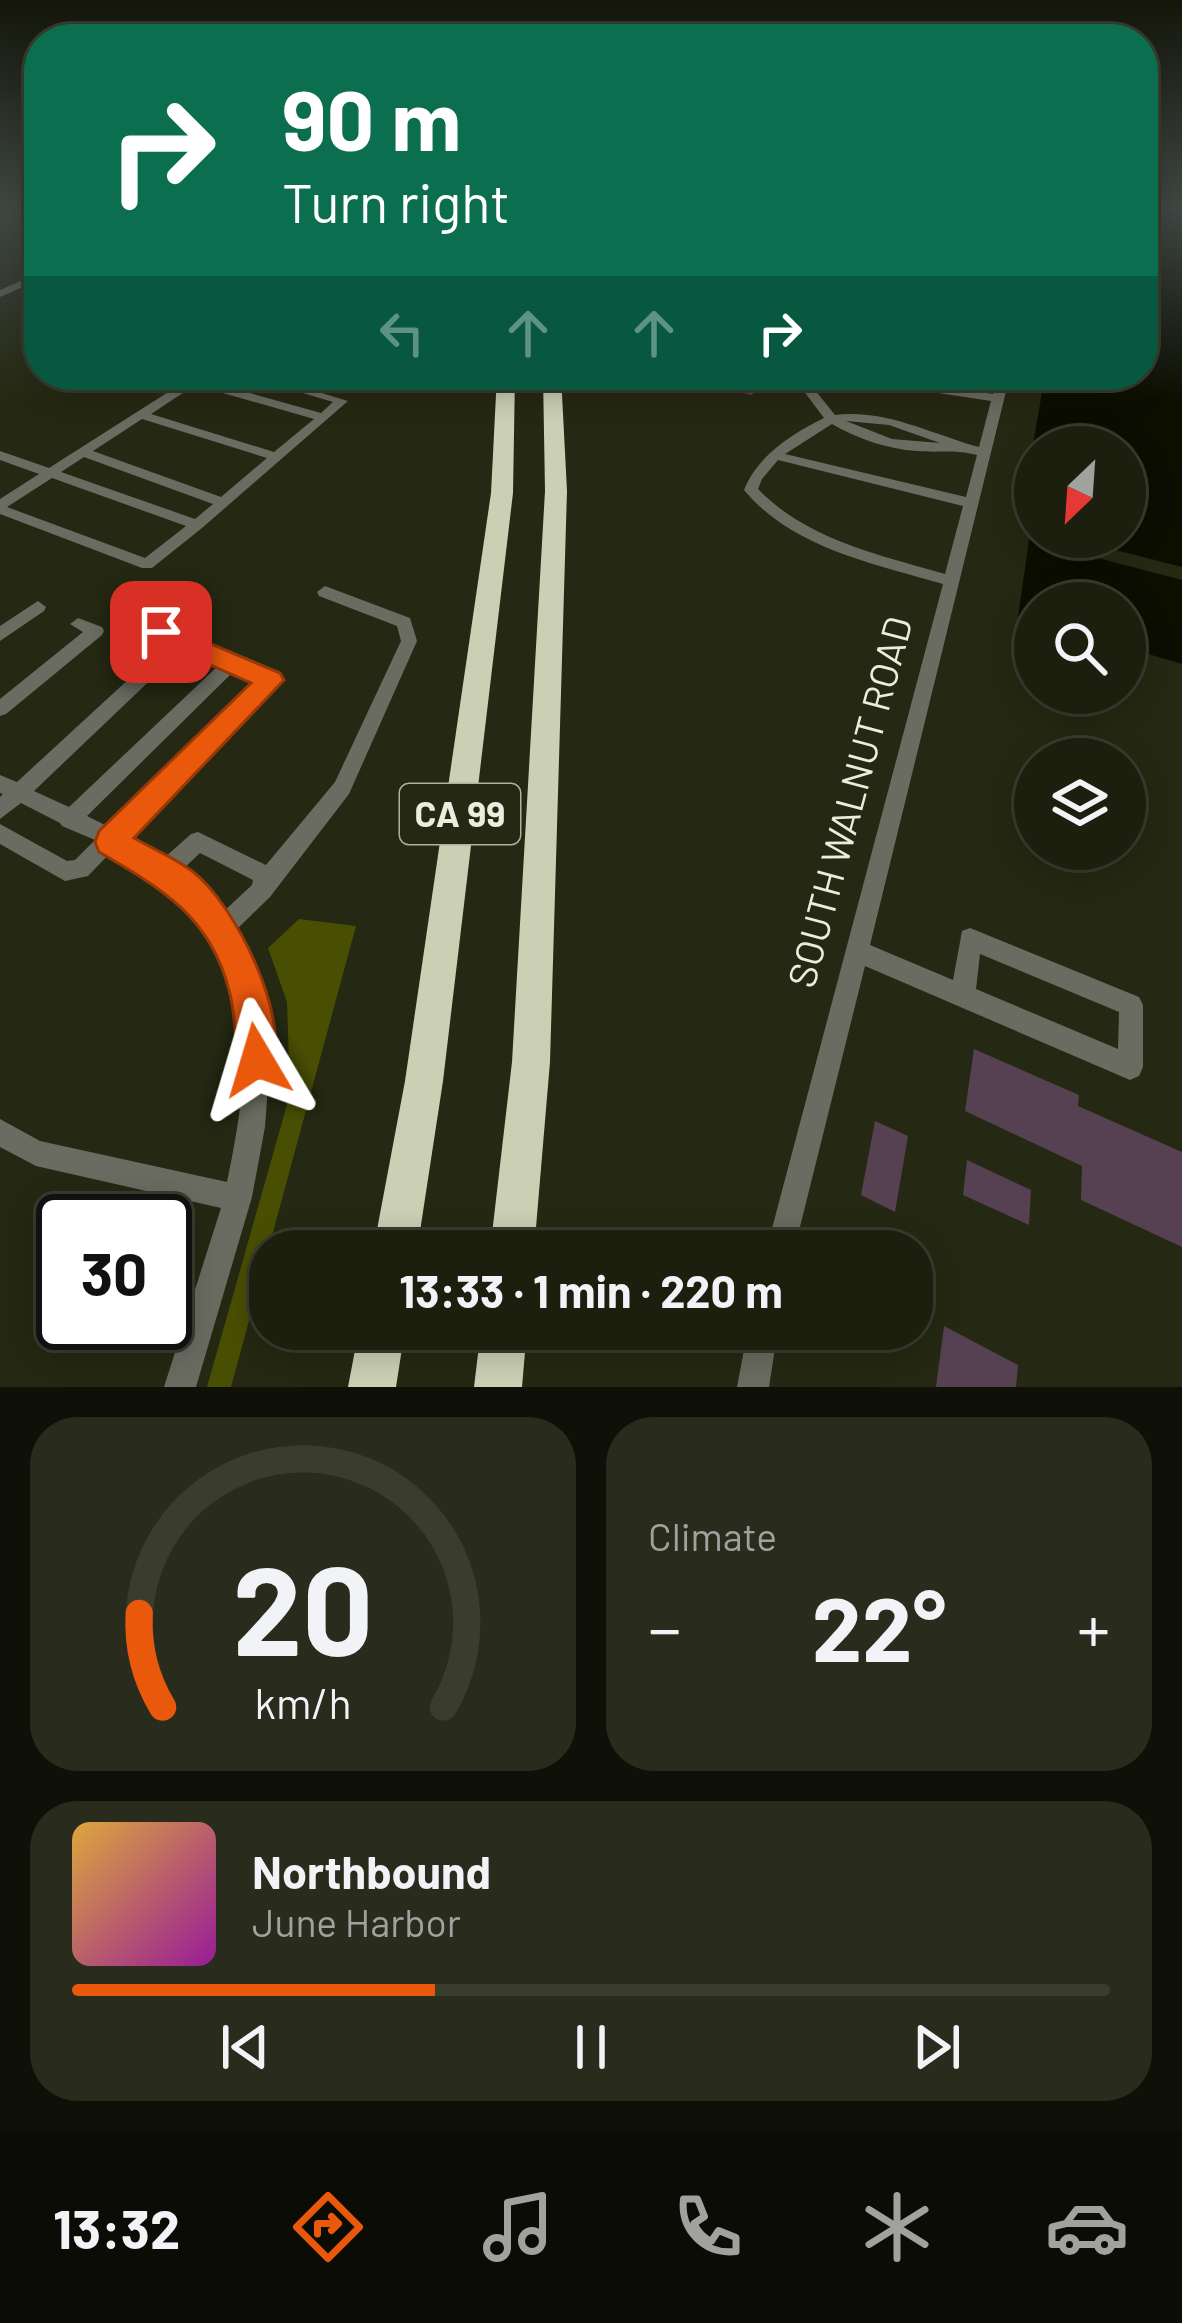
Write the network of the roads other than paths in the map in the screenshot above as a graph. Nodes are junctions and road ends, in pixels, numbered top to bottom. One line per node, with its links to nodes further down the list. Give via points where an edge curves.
1 (24, 283): 2 (street)
2 (16, 286): 3 (street); 4 (street)
3 (24, 288)
4 (0, 294)
5 (180, 390): 14 (street)
6 (236, 390): 15 (street)
7 (305, 390): 15 (street, via 342,400)
8 (505, 390): 49 (highway, CA 99, via 502,493)
9 (553, 390): 50 (highway, CA 99, via 556,491 532,1038)
10 (809, 390): 16 (street)
11 (946, 390): 13 (street)
12 (1000, 390): 13 (street, SOUTH WALNUT ROAD)
13 (998, 398): 18 (street, SOUTH WALNUT ROAD)
14 (141, 415): 17 (street); 21 (street)
15 (322, 417): 21 (street)
16 (832, 419): 18 (street, via 902,424); 20 (street)
17 (82, 452): 22 (street); 23 (street)
18 (984, 453): 24 (street, SOUTH WALNUT ROAD)
19 (0, 454): 22 (street)
20 (778, 456): 24 (street); 27 (street, via 751,490 777,516)
21 (273, 457): 23 (street)
22 (51, 472): 25 (street); 26 (street)
23 (220, 501): 26 (street)
24 (971, 503): 27 (street, SOUTH WALNUT ROAD)
25 (0, 507): 26 (street, via 147,564)
26 (197, 524)
27 (951, 581): 45 (street, SOUTH WALNUT ROAD)
28 (325, 592): 43 (street, via 404,622 409,641 342,788)
29 (38, 607): 31 (street)
30 (0, 609): 31 (street)
31 (22, 618): 34 (street)
32 (78, 624): 37 (street, via 96,631)
33 (161, 632): 35 (street)
34 (0, 635)
35 (181, 640): 36 (street); 38 (street)
36 (232, 663): 39 (street); 41 (street, via 271,680)
37 (0, 709)
38 (6, 795): 39 (street)
39 (69, 820): 41 (street)
40 (0, 833): 41 (street, via 73,872)
41 (110, 842): 42 (street)
42 (165, 871): 43 (street, via 198,841); 44 (street)
43 (262, 877): 44 (street)
44 (221, 929): 48 (street, via 247,988 257,1060)
45 (855, 950): 46 (street); 51 (street, SOUTH WALNUT ROAD)
46 (963, 996): 46 (street, via 1067,1040 1130,1067 1131,1005 970,939)
47 (0, 1132): 48 (street, via 36,1153)
48 (236, 1198): 55 (street)
49 (399, 1230)
50 (514, 1230)
51 (785, 1230)
52 (378, 1350): 56 (highway)
53 (502, 1350): 57 (highway)
54 (759, 1350): 58 (street)
55 (180, 1387)
56 (372, 1387)
57 (498, 1387)
58 (753, 1387)

